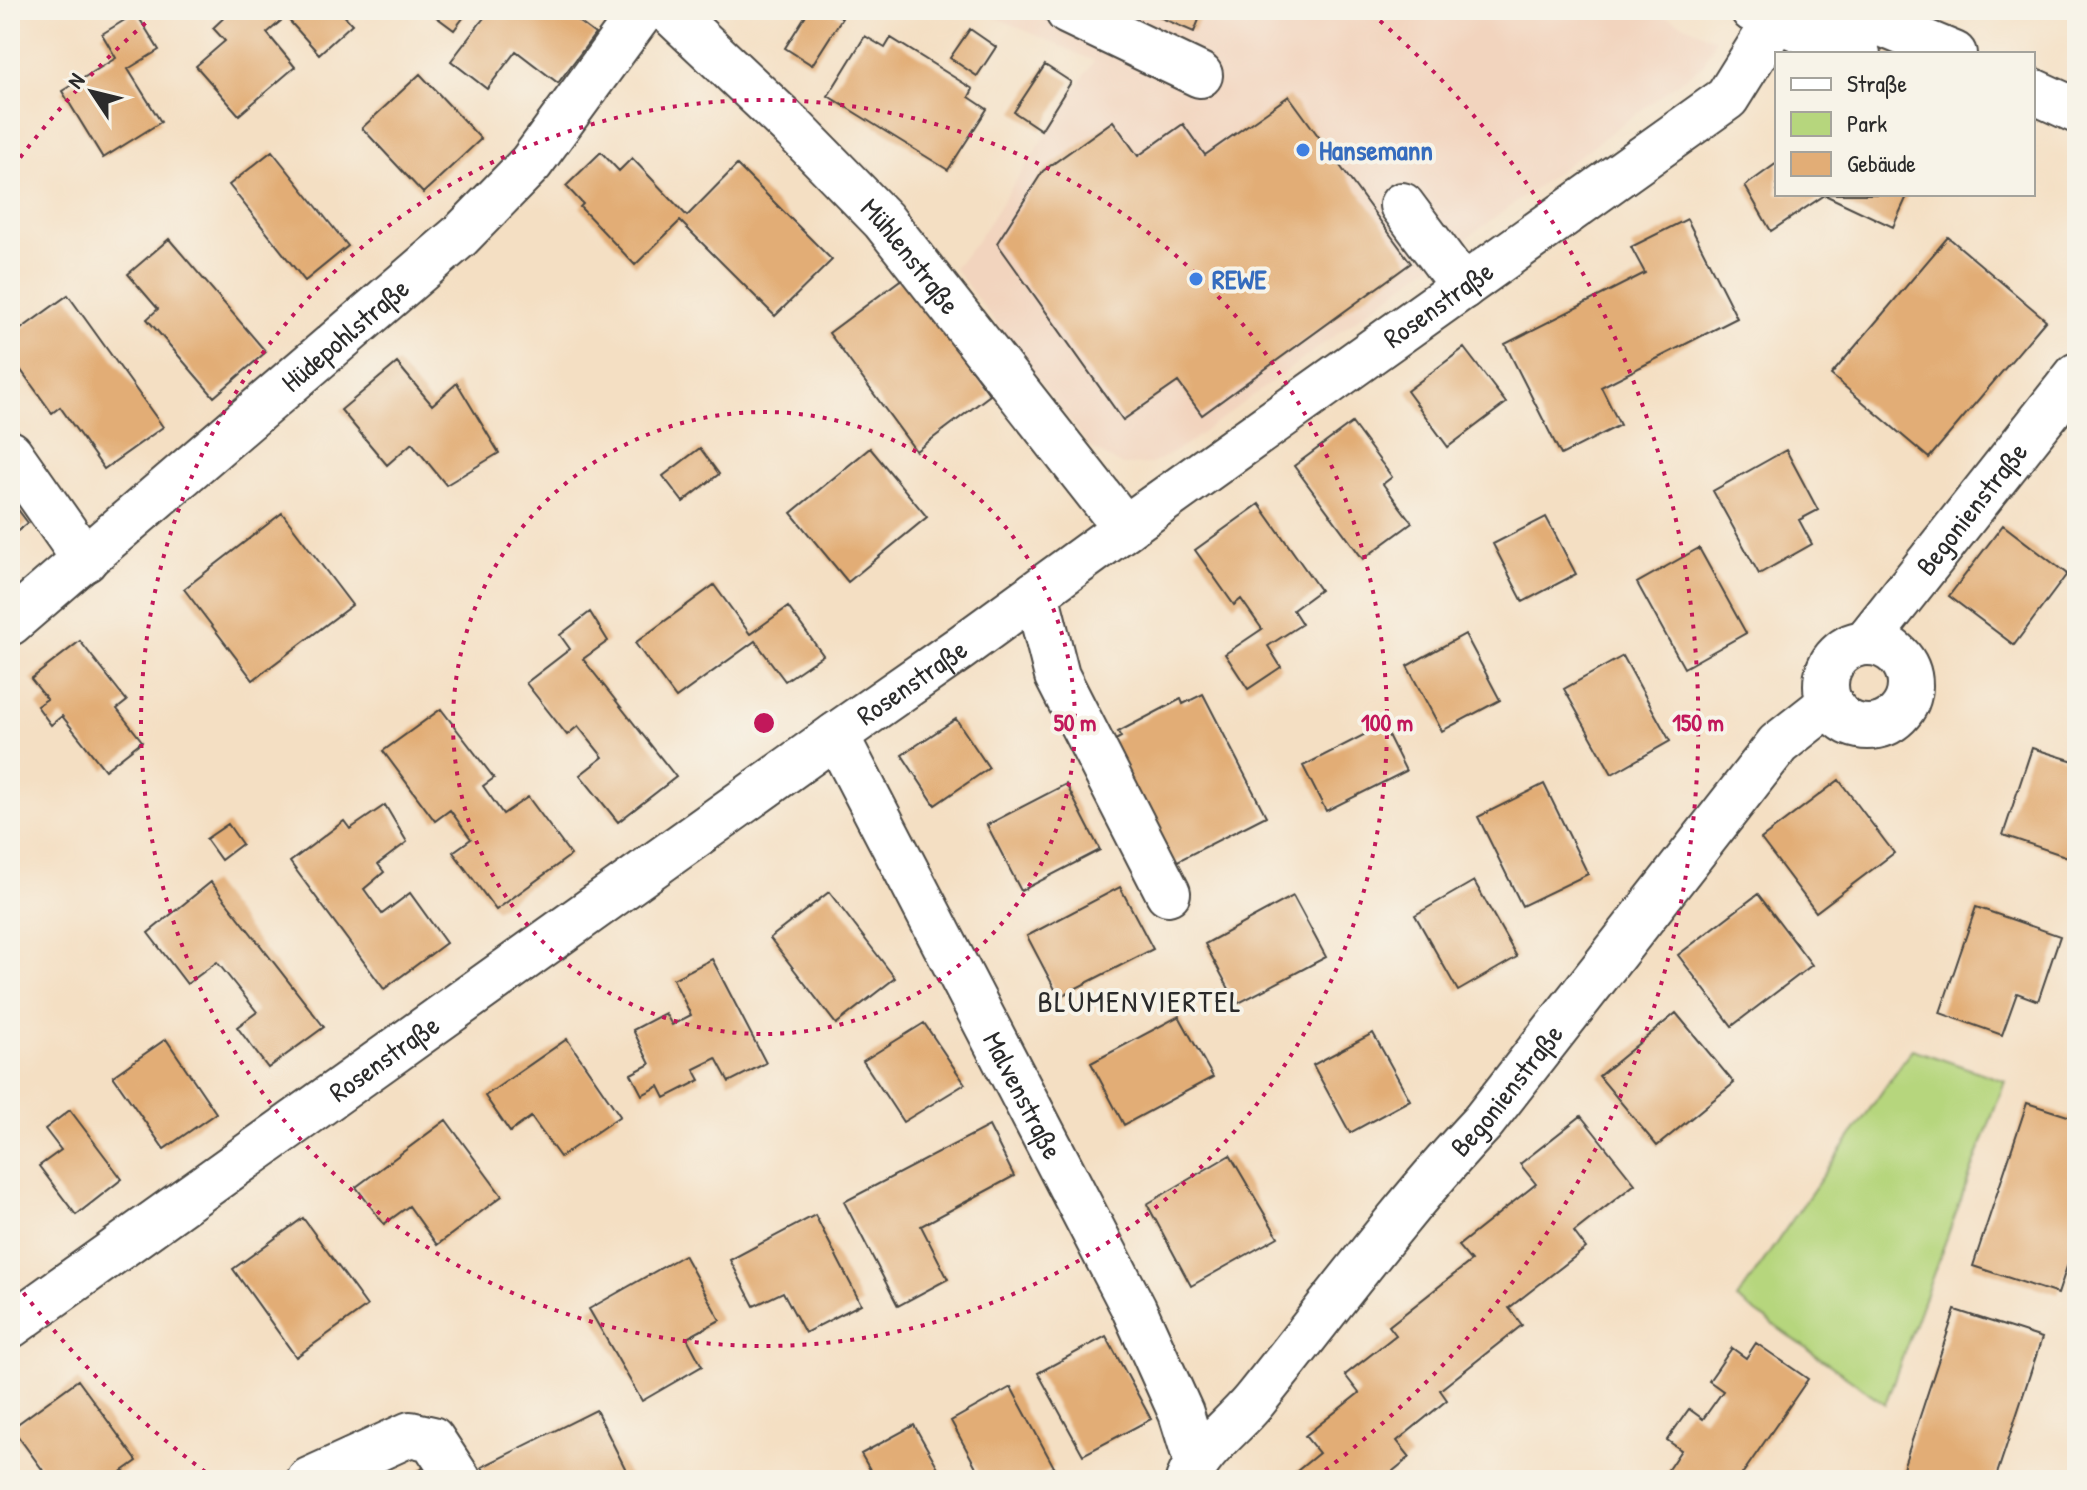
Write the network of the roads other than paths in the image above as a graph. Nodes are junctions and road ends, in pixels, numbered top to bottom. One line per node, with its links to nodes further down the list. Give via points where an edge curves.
1 (643, 10): 14 (street, Hüdepohlstraße, via 531,163 460,236)
2 (668, 10): 13 (street, Mühlenstraße, via 883,220)
3 (1848, 10): 7 (street)
4 (1067, 11): 8 (street)
5 (1771, 13): 6 (street); 10 (street, Rosenstraße, via 1727,98)
6 (1854, 52)
7 (1949, 52)
8 (1200, 75)
9 (1402, 205): 10 (street)
10 (1463, 287): 13 (street, Rosenstraße)
11 (2077, 375): 17 (street, Begonienstraße)
12 (10, 453): 14 (street)
13 (1125, 528): 15 (street, Rosenstraße)
14 (85, 560): 16 (street, Hüdepohlstraße)
15 (1036, 593): 19 (street, Rosenstraße); 20 (street, via 1057,676)
16 (10, 623)
17 (1866, 642): 18 (street, Begonienstraße, via 1847,649 1832,663 1825,683); 18 (street, via 1891,649 1908,669 1910,695 1900,714 1883,725 1862,727 1843,720)
18 (1830, 703): 22 (street, Begonienstraße, via 1778,744 1483,1122)
19 (836, 735): 21 (street, Rosenstraße); 22 (street, Malvenstraße, via 1134,1309 1181,1413)
20 (1168, 893)
21 (10, 1326)
22 (1192, 1470)
23 (309, 1480): 24 (street, via 410,1434 432,1439)
24 (459, 1480)

